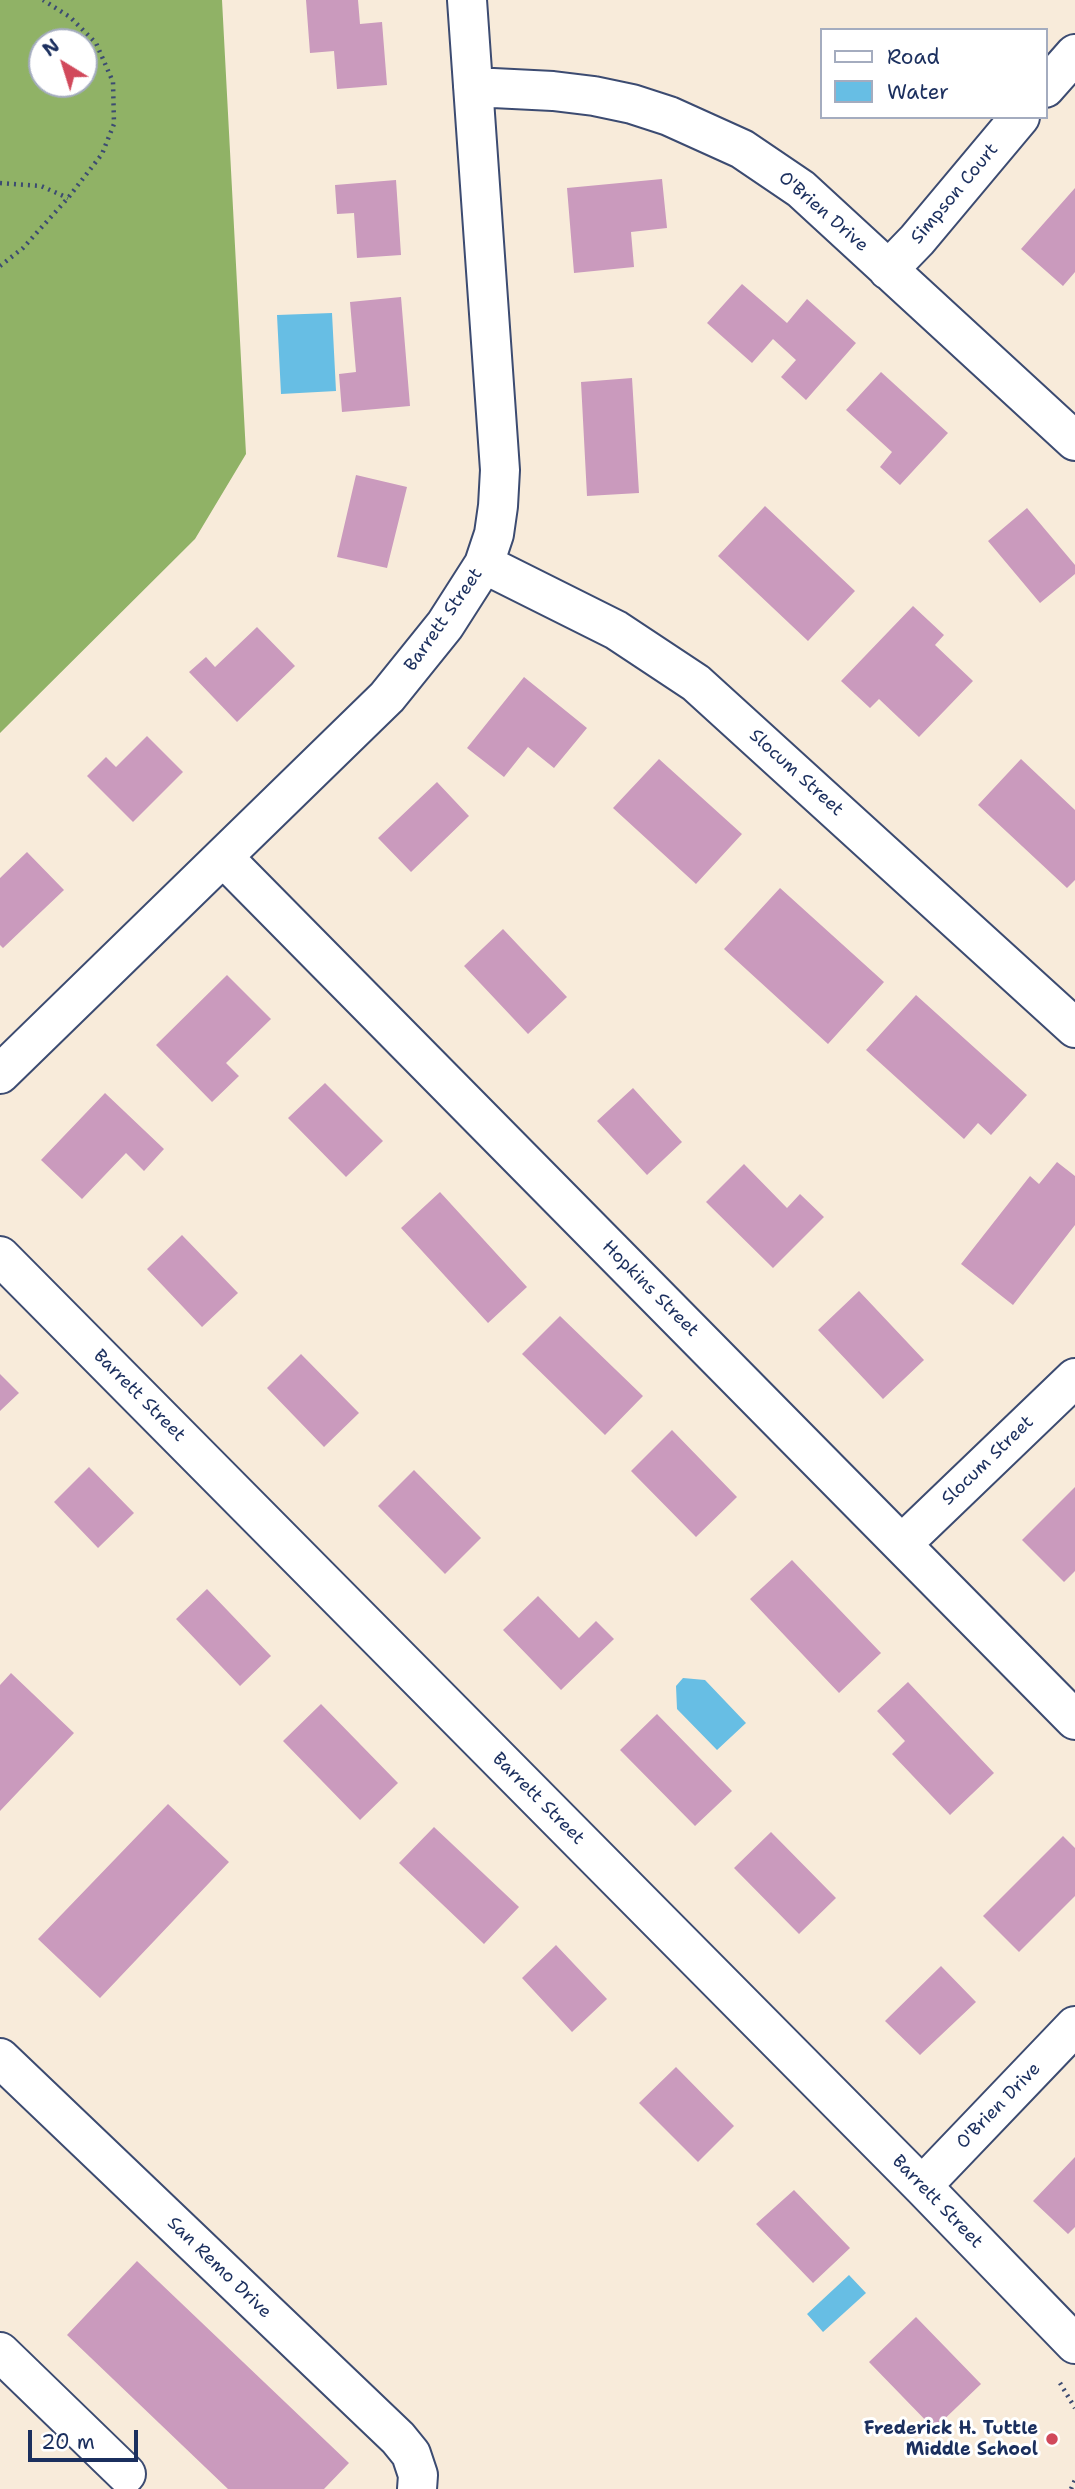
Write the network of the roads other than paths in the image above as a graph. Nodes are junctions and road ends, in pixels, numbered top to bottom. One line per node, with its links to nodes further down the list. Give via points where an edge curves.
1 (467, 0): 4 (street, Barrett Street)
2 (1075, 54): 3 (street)
3 (1047, 86)
4 (473, 87): 6 (street, O'Brien Drive, via 594,96 632,104 707,133 742,149 801,189); 8 (street, Barrett Street, via 500,470 494,534)
5 (1018, 119): 6 (street, Simpson Court)
6 (888, 270): 7 (street, O'Brien Drive)
7 (1075, 441)
8 (484, 564): 9 (street, Barrett Street, via 446,625 387,697); 10 (street, Slocum Street, via 615,630 695,683)
9 (225, 858): 11 (street, Barrett Street); 14 (street, Hopkins Street)
10 (1075, 1028)
11 (0, 1074)
12 (0, 1256): 18 (street, Barrett Street)
13 (1075, 1378): 14 (street, Slocum Street)
14 (902, 1544): 15 (street, Hopkins Street)
15 (1075, 1720)
16 (1075, 2026): 18 (street, O'Brien Drive)
17 (0, 2058): 22 (street, San Remo Drive, via 398,2438 411,2454 418,2474)
18 (922, 2186): 19 (street, Barrett Street)
19 (1075, 2344)
20 (0, 2352): 21 (street)
21 (127, 2484)
22 (417, 2489)

